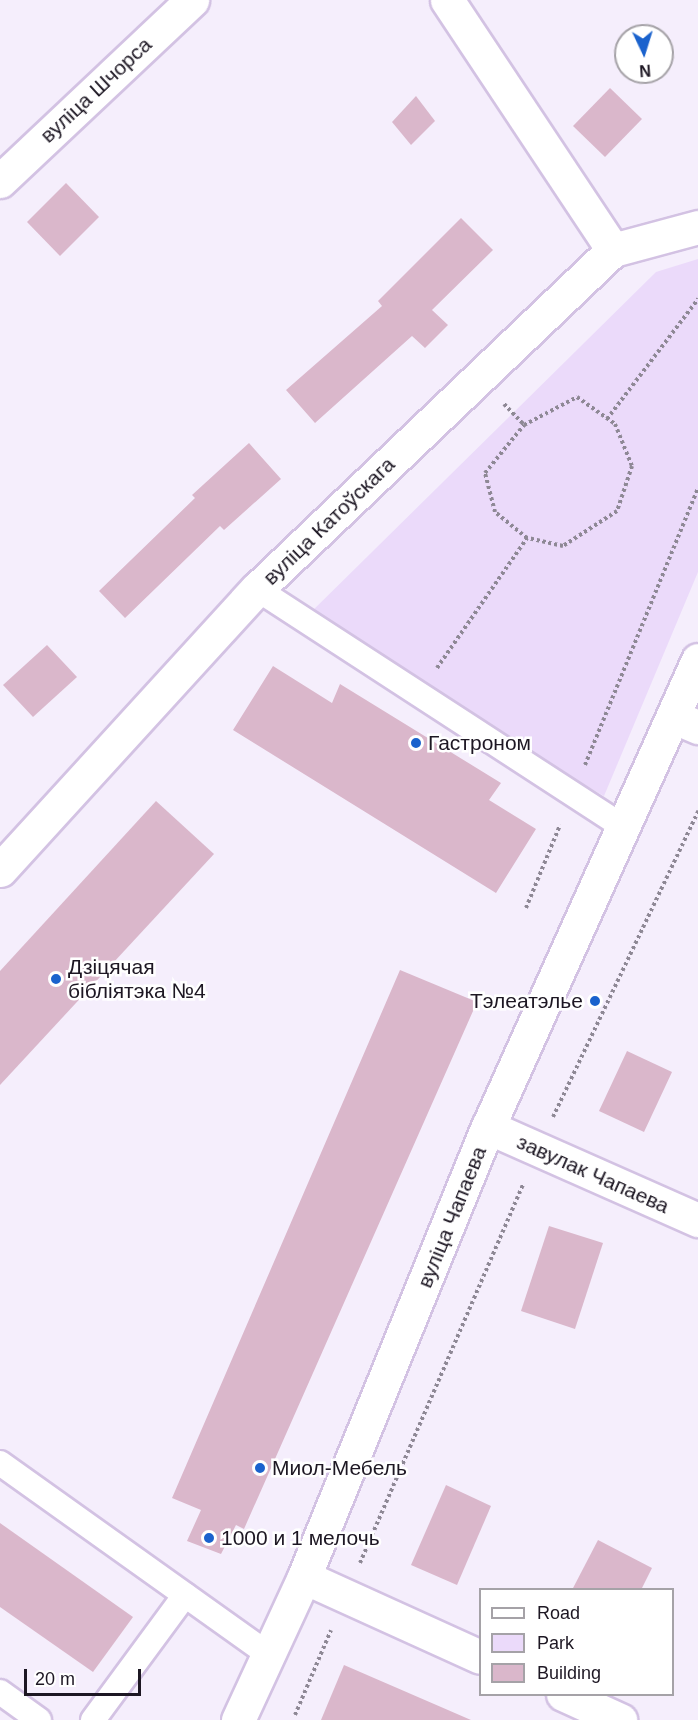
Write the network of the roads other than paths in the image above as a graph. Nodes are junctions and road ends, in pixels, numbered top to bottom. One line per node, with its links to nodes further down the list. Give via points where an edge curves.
1 (192, 0): 3 (street, вуліца Шчорса)
2 (447, 0): 5 (street)
3 (0, 181)
4 (698, 227): 5 (street, вуліца Катоўскага)
5 (613, 250): 6 (street, вуліца Катоўскага)
6 (257, 590): 9 (lane); 10 (street, вуліца Катоўскага)
7 (698, 660): 8 (street, вуліца Чапаева)
8 (686, 722): 9 (street, вуліца Чапаева)
9 (621, 825): 11 (street, вуліца Чапаева)
10 (0, 870)
11 (488, 1127): 12 (street, завулак Чапаева); 14 (street, вуліца Чапаева)
12 (698, 1220)
13 (0, 1463): 15 (lane)
14 (304, 1577): 16 (street, вуліца Чапаева); 17 (street)
15 (185, 1595): 16 (lane); 21 (lane)
16 (268, 1654): 22 (street, вуліца Чапаева)
17 (479, 1657)
18 (0, 1692): 20 (lane)
19 (565, 1696): 23 (street)
20 (39, 1720)
21 (93, 1720)
22 (238, 1720)
23 (620, 1720)

